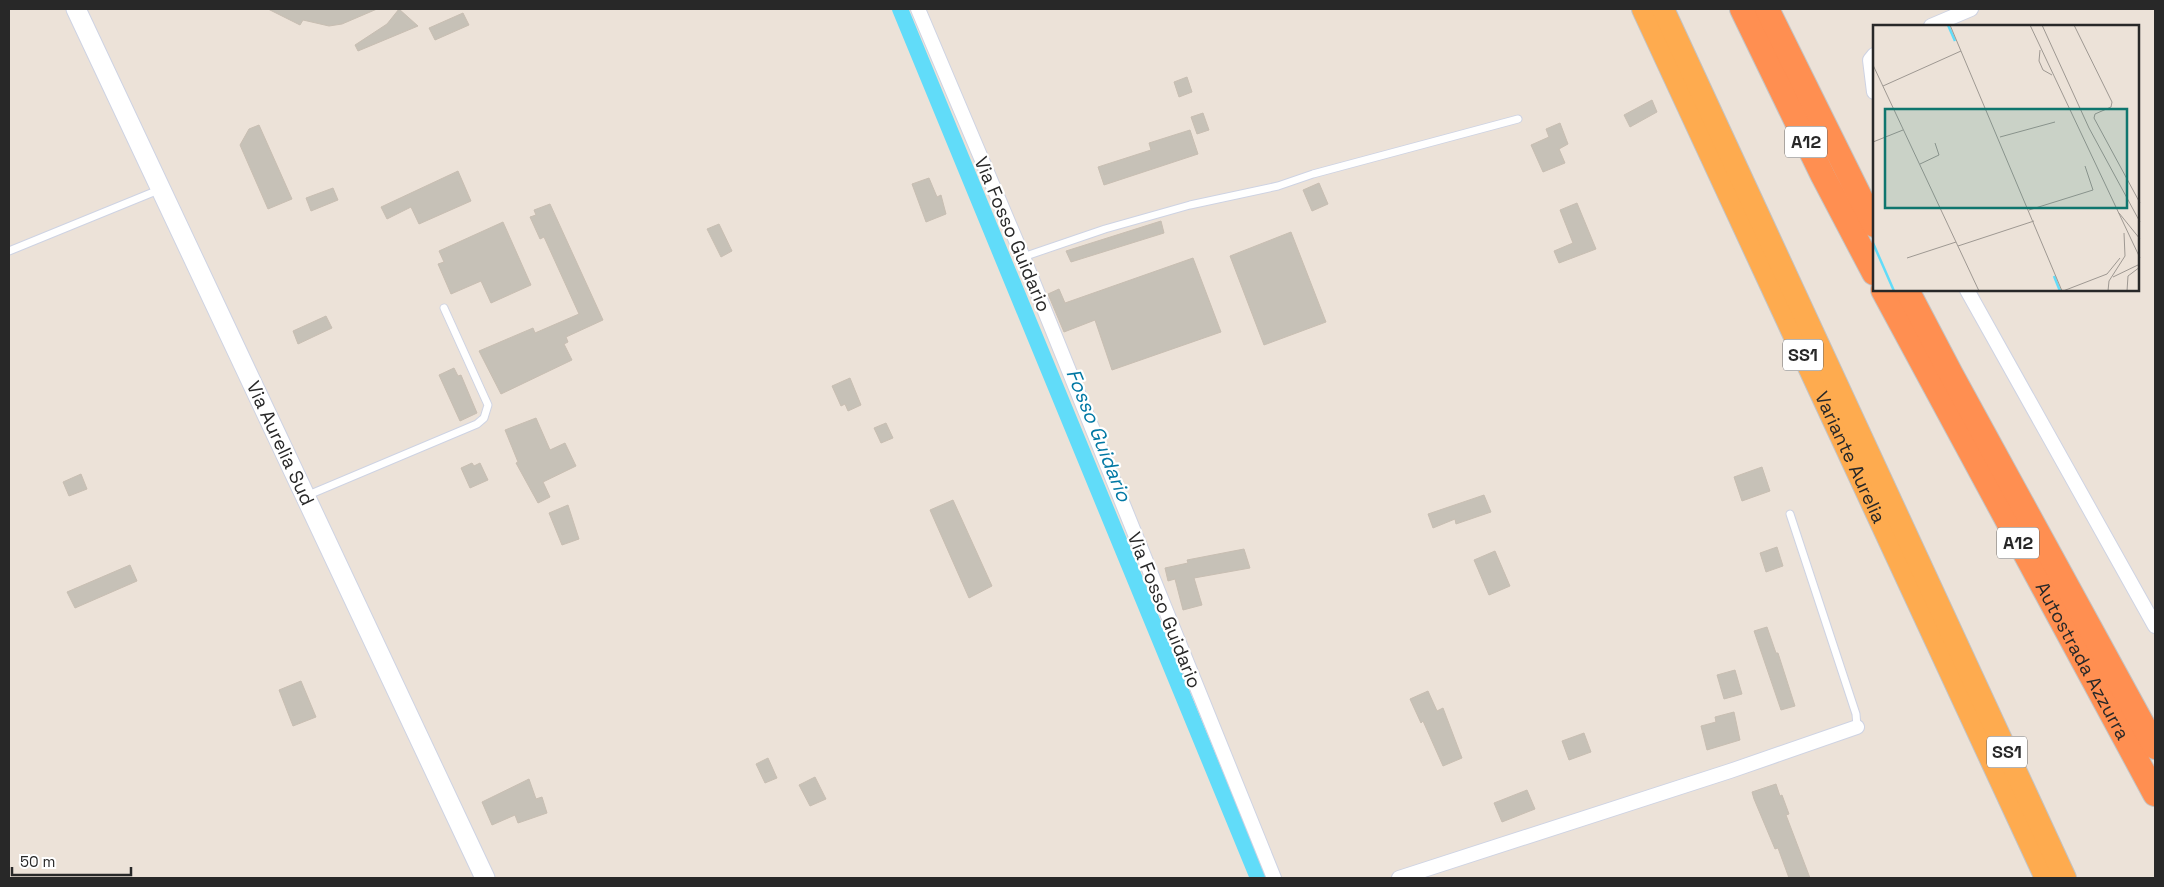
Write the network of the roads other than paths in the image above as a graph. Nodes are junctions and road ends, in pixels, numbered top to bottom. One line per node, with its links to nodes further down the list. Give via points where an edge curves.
1 (76, 9): 12 (main road, Via Aurelia Sud)
2 (918, 9): 15 (street, Via Fosso Guidario)
3 (1643, 9): 30 (highway, Variante Aurelia / SS1)
4 (1663, 9): 31 (highway, Variante Aurelia / SS1)
5 (1742, 9): 16 (highway, A12)
6 (1767, 9): 13 (highway, A12)
7 (1971, 9): 8 (street)
8 (1933, 25)
9 (1873, 56): 10 (street, via 1870,60)
10 (1873, 84)
11 (1518, 119): 15 (lane, via 1278,186 1105,229)
12 (161, 189): 14 (lane); 21 (main road, Via Aurelia Sud)
13 (1873, 223)
14 (9, 251)
15 (1023, 257): 28 (street, Via Fosso Guidario)
16 (1873, 271)
17 (1884, 291): 26 (highway, Autostrada Azzurra / A12)
18 (1909, 291): 25 (highway, Autostrada Azzurra / A12)
19 (1968, 291): 23 (street)
20 (444, 308): 21 (lane, via 488,405 484,418 477,424)
21 (306, 496): 27 (main road, Via Aurelia Sud)
22 (1790, 514): 24 (lane, via 1856,714)
23 (2155, 626)
24 (1857, 727): 29 (street)
25 (2155, 747)
26 (2155, 794)
27 (485, 878)
28 (1274, 878)
29 (1399, 878)
30 (2046, 878)
31 (2065, 878)

